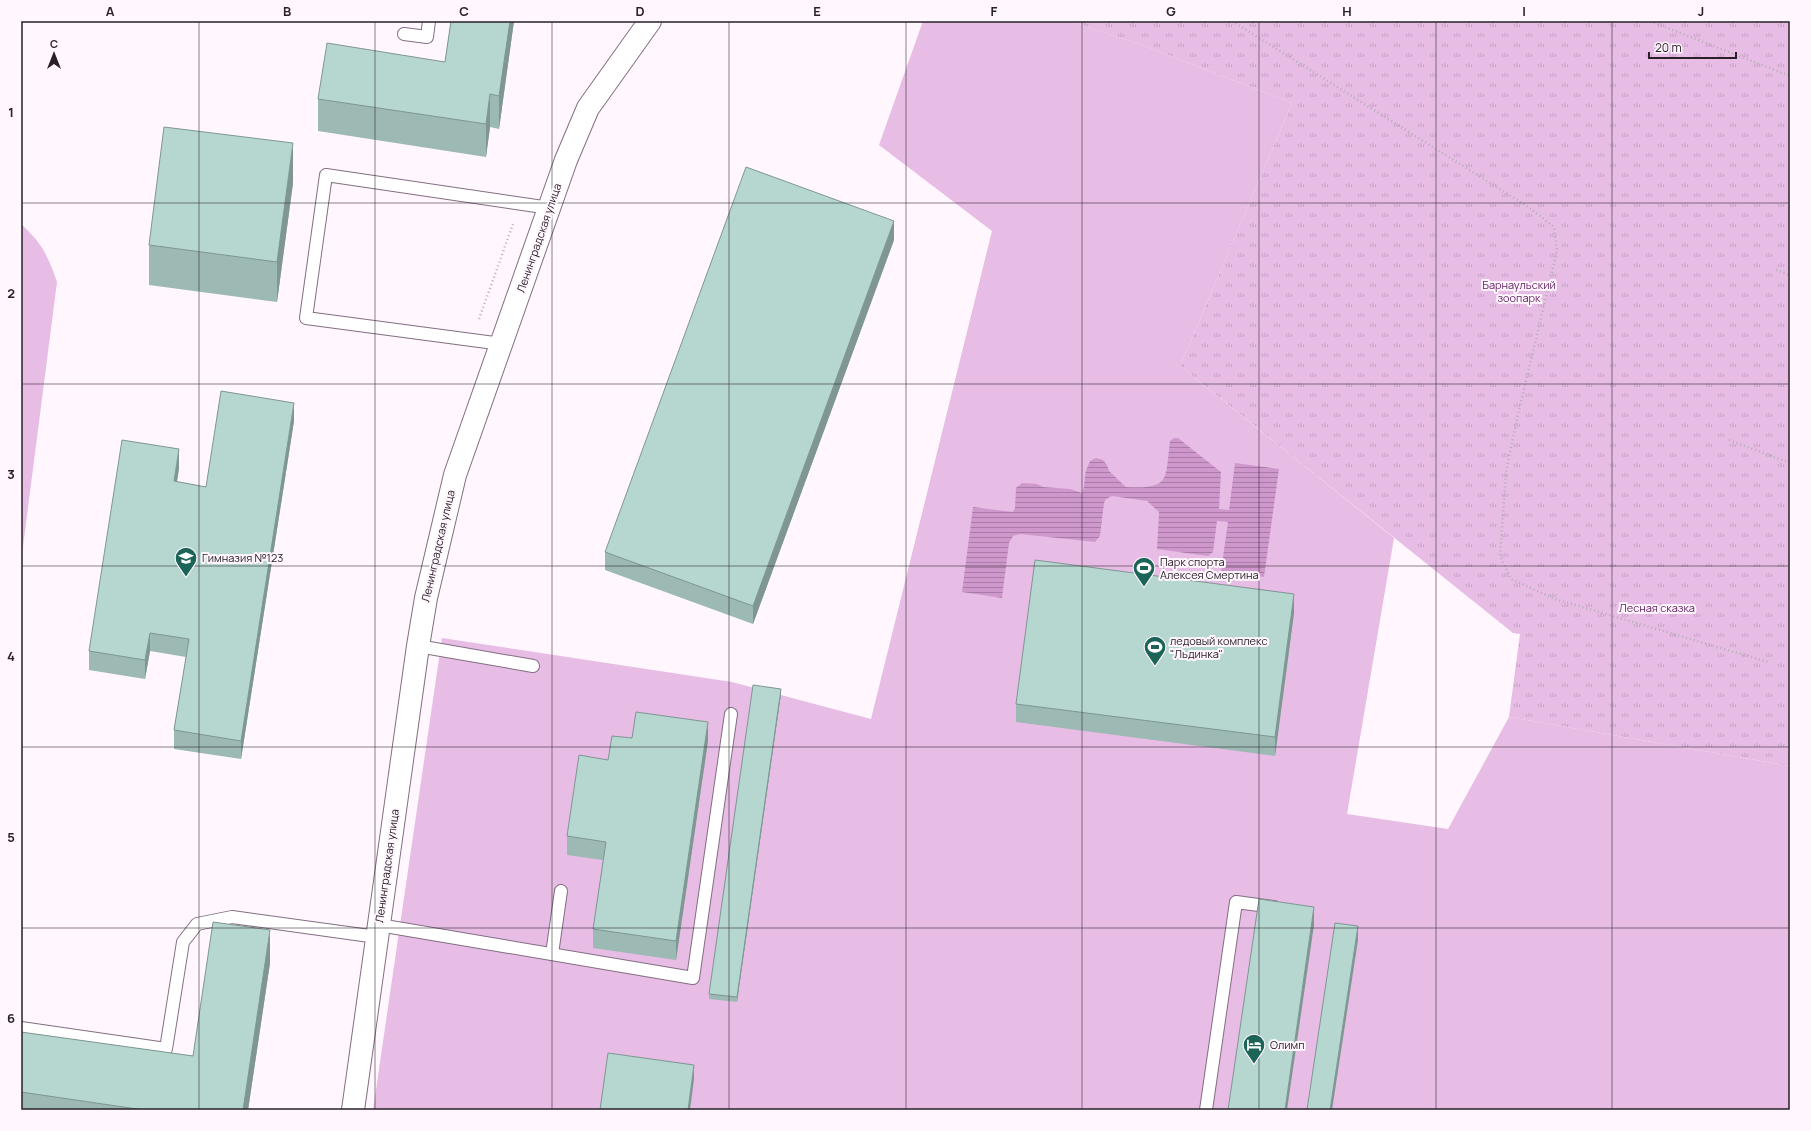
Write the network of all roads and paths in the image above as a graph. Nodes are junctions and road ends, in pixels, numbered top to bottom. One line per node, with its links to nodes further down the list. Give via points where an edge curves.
1 (429, 21): 5 (lane, via 426,37)
2 (650, 21): 7 (street, Ленинградская улица, via 588,108 566,160)
3 (1232, 21): 14 (path, via 1530,208 1554,228 1557,251 1506,472 1500,556 1511,579 1554,600)
4 (1650, 21): 6 (path)
5 (404, 34)
6 (1790, 76)
7 (550, 208): 10 (street, Ленинградская улица); 10 (lane, via 326,175 306,318)
8 (1776, 270): 9 (path)
9 (1790, 275)
10 (502, 344): 13 (street, Ленинградская улица, via 455,475 426,598)
11 (1730, 440): 12 (path)
12 (1790, 463)
13 (418, 646): 15 (lane); 19 (street, Ленинградская улица)
14 (1768, 662)
15 (533, 666)
16 (731, 714): 20 (lane, via 693,978)
17 (561, 891): 20 (lane)
18 (1285, 909): 23 (lane, via 1236,902)
19 (378, 931): 20 (lane); 21 (lane, via 232,917 197,924 183,942 166,1048); 22 (street, Ленинградская улица)
20 (552, 954)
21 (21, 1028)
22 (354, 1110)
23 (1206, 1110)

